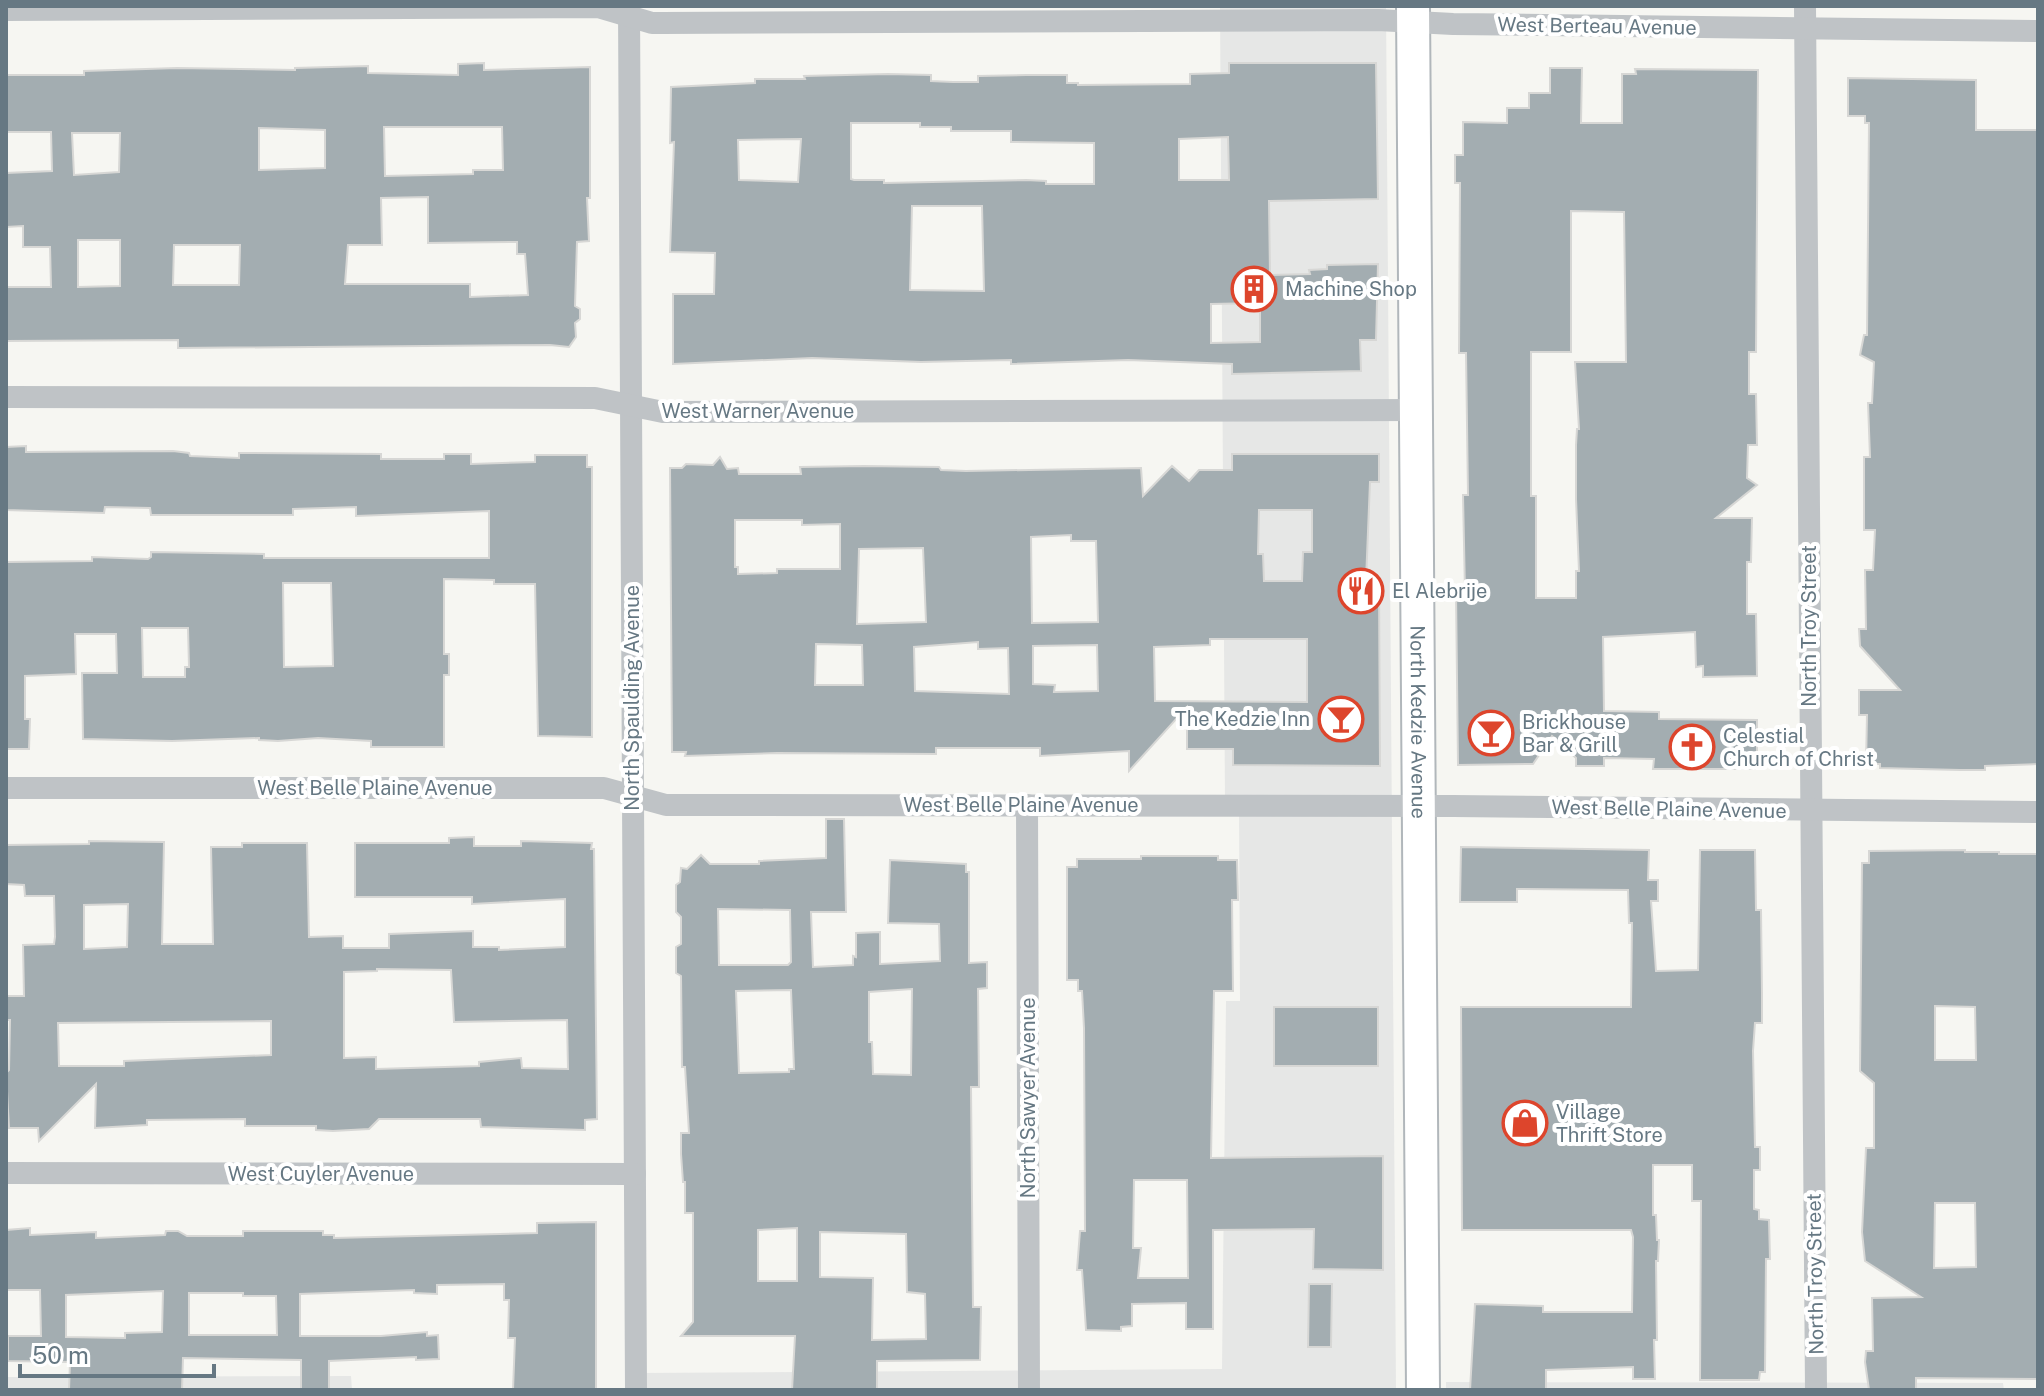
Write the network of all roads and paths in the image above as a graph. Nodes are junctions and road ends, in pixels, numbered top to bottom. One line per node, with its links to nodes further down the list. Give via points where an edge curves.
1 (6, 10): 2 (street, West Berteau Avenue)
2 (629, 10): 3 (street, West Berteau Avenue, via 652,23); 8 (street, North Spaulding Avenue)
3 (1020, 13): 4 (street, West Berteau Avenue)
4 (1413, 14): 5 (street, West Berteau Avenue); 9 (main road, North Kedzie Avenue)
5 (1805, 17): 6 (street, West Berteau Avenue); 14 (street, North Troy Street)
6 (2038, 31)
7 (6, 397): 8 (street, West Warner Avenue, via 595,398)
8 (631, 406): 9 (street, West Warner Avenue, via 663,412); 11 (street, North Spaulding Avenue)
9 (1415, 410): 13 (main road, North Kedzie Avenue)
10 (6, 788): 11 (street, West Belle Plaine Avenue, via 604,788)
11 (633, 796): 12 (street, West Belle Plaine Avenue, via 663,805); 17 (street, North Spaulding Avenue)
12 (1027, 805): 13 (street, West Belle Plaine Avenue); 19 (street, North Sawyer Avenue)
13 (1419, 806): 14 (street, West Belle Plaine Avenue); 20 (main road, North Kedzie Avenue)
14 (1810, 810): 15 (street, West Belle Plaine Avenue); 21 (street, North Troy Street)
15 (2038, 812)
16 (6, 1173): 17 (street, West Cuyler Avenue)
17 (635, 1174): 18 (street, North Spaulding Avenue)
18 (636, 1390)
19 (1029, 1390)
20 (1423, 1390)
21 (1816, 1390)

